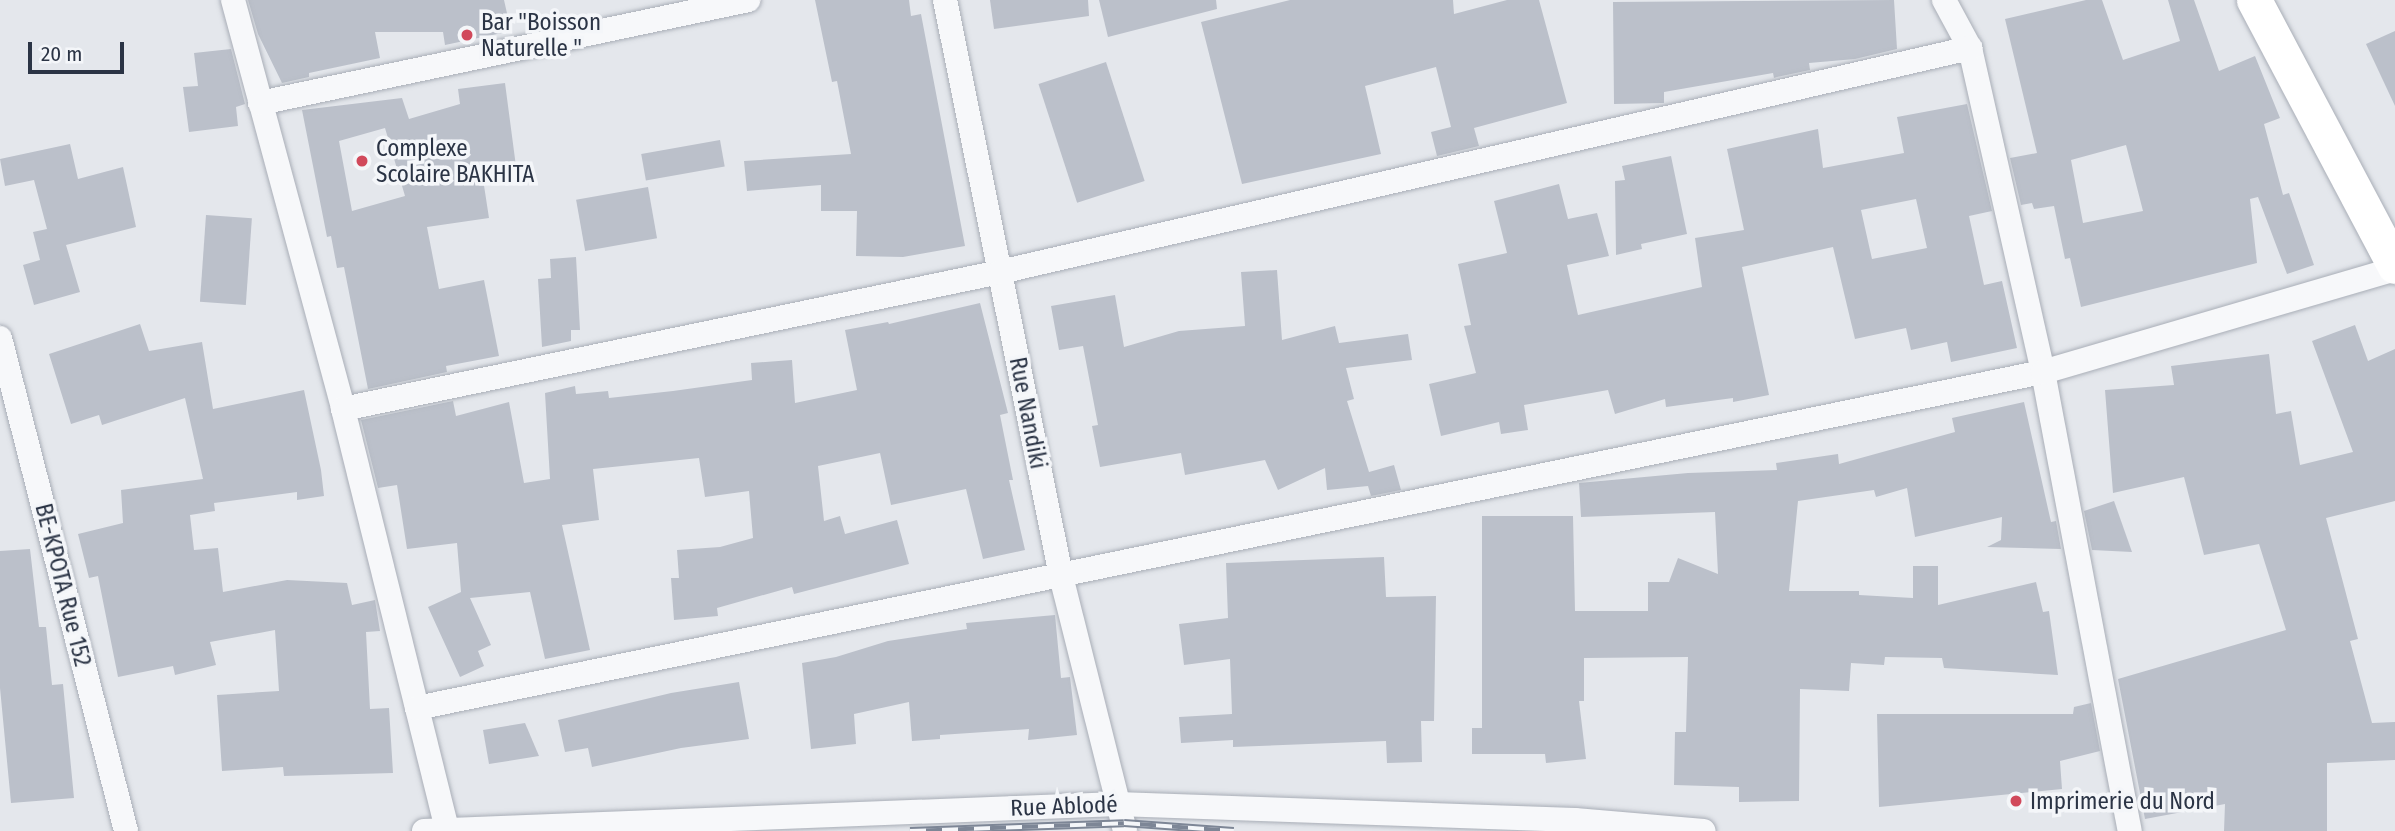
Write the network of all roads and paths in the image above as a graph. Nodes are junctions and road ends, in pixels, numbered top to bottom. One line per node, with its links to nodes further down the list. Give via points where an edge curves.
1 (233, 0): 7 (street)
2 (748, 0): 7 (street)
3 (945, 0): 9 (street, Rue Nandiki)
4 (1944, 0): 6 (street)
5 (2254, 0): 8 (main road)
6 (1970, 48): 9 (street); 11 (street)
7 (260, 103): 12 (street)
8 (2395, 267): 11 (street)
9 (1000, 272): 12 (street); 13 (street, Rue Nandiki)
10 (0, 338): 17 (street, BE-KPOTA Rue 152)
11 (2043, 372): 13 (street); 19 (street)
12 (343, 409): 14 (street)
13 (1061, 576): 14 (street); 15 (street, Rue Nandiki)
14 (417, 708): 16 (street)
15 (1122, 819): 16 (street, Rue Ablodé); 18 (street, Rue Ablodé, via 1575,820)
16 (435, 830)
17 (125, 831)
18 (1704, 831)
19 (2130, 831)

